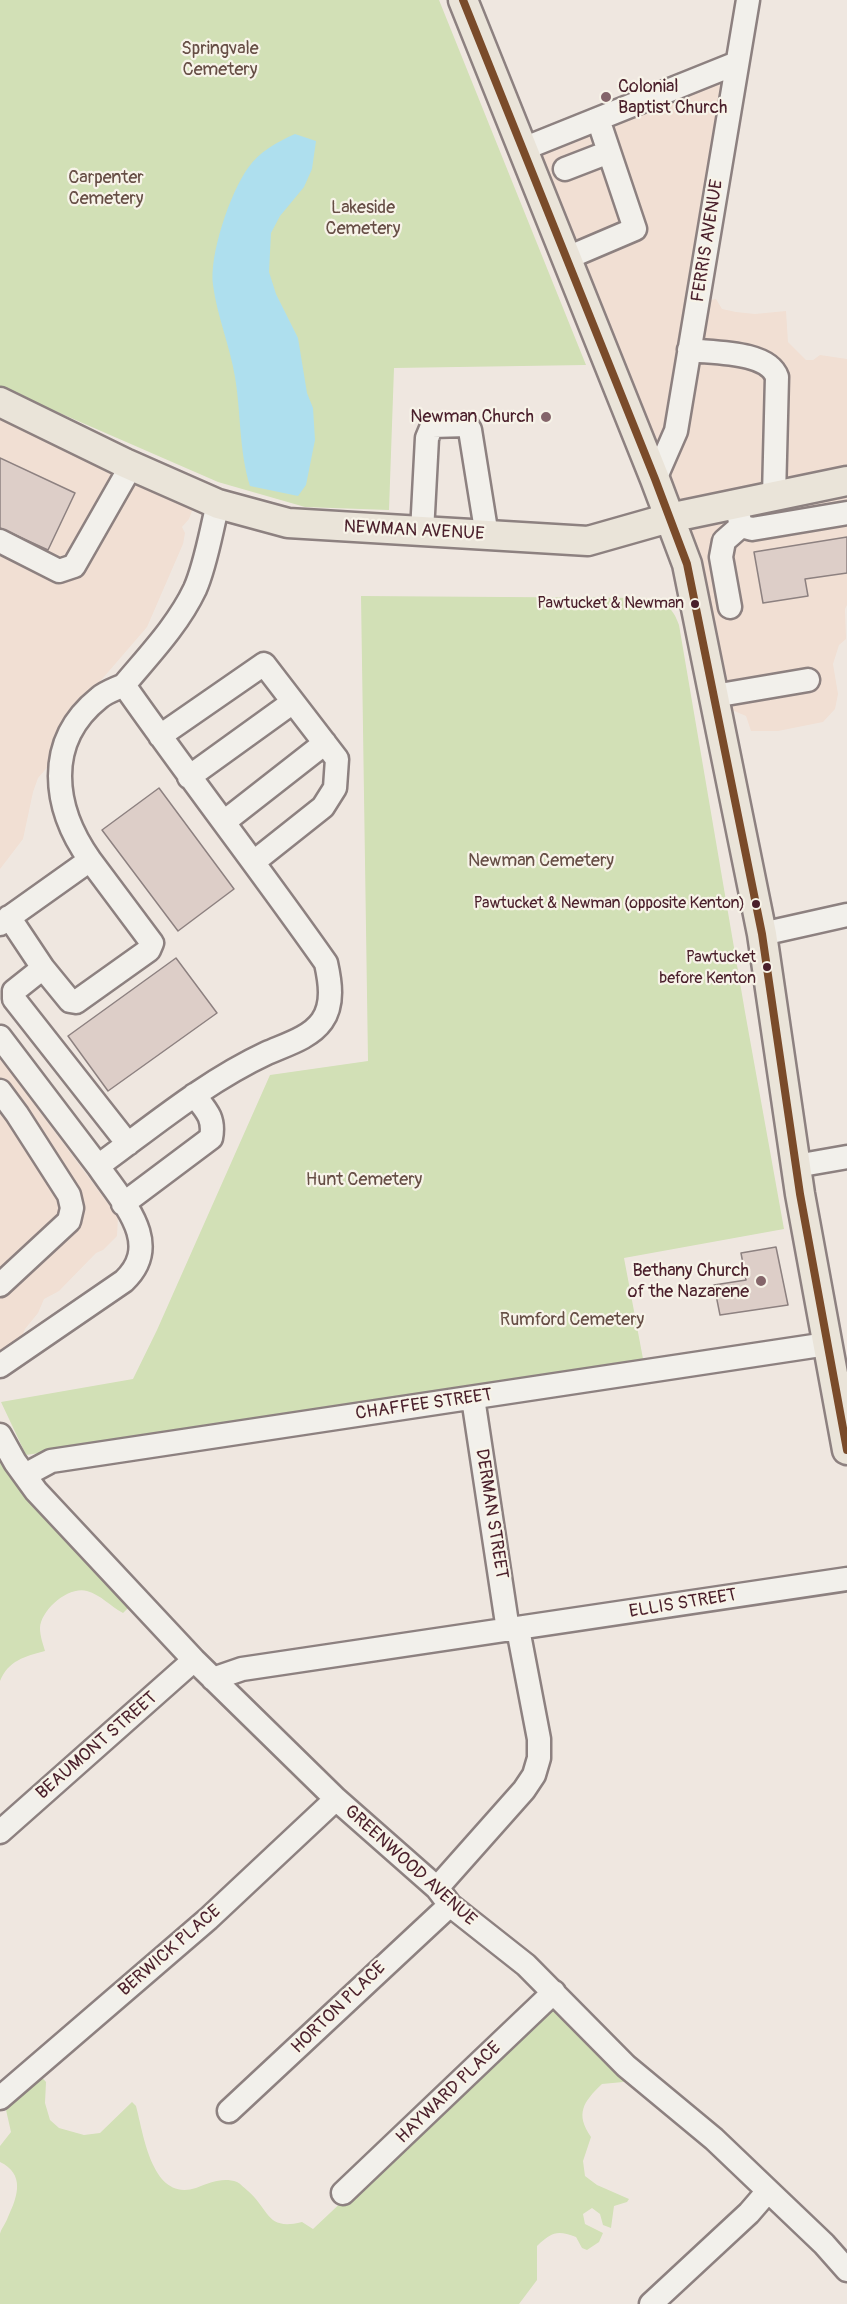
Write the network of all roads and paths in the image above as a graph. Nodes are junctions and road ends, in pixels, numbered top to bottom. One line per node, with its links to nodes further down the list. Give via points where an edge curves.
1 (463, 0): 6 (main road)
2 (748, 0): 3 (street, FERRIS AVENUE)
3 (737, 63): 4 (street); 9 (street, FERRIS AVENUE)
4 (598, 119): 5 (street); 7 (street)
5 (564, 133): 6 (street); 7 (street, via 570,167)
6 (523, 149): 8 (main road)
7 (609, 152): 8 (street, via 635,229)
8 (567, 258): 12 (main road)
9 (689, 350): 12 (street, FERRIS AVENUE, via 676,431); 14 (street, via 754,358 774,370)
10 (0, 402): 11 (main road, NEWMAN AVENUE)
11 (131, 466): 15 (main road, NEWMAN AVENUE); 21 (street, via 74,566 59,571)
12 (655, 479): 18 (main road)
13 (847, 481): 14 (main road, NEWMAN AVENUE)
14 (774, 496): 17 (main road, NEWMAN AVENUE)
15 (218, 504): 19 (main road, NEWMAN AVENUE, via 288,523); 24 (street, via 196,586 186,606)
16 (847, 513): 17 (street, via 752,529)
17 (738, 515): 18 (main road, NEWMAN AVENUE); 22 (street, via 724,541 721,557)
18 (669, 519): 20 (main road, NEWMAN AVENUE, via 588,541); 25 (main road, via 687,564)
19 (422, 532): 20 (main road, NEWMAN AVENUE); 20 (street, via 430,429 467,425)
20 (487, 536)
21 (0, 542)
22 (730, 607)
23 (808, 680): 25 (street)
24 (124, 685): 27 (street); 31 (street, via 100,697 72,726 60,762 60,794 75,839)
25 (714, 696): 35 (main road)
26 (293, 702): 27 (street, via 264,663); 28 (street); 29 (street)
27 (160, 736): 29 (street)
28 (325, 743): 30 (street); 32 (street, via 337,759 335,788 323,807)
29 (189, 777): 30 (street)
30 (224, 822): 32 (street)
31 (90, 860): 34 (street); 36 (street, via 152,943 149,950 76,1002 70,1001)
32 (255, 861): 39 (street, via 326,963 330,1004 312,1032 247,1062)
33 (847, 915): 35 (street)
34 (5, 920): 36 (street)
35 (762, 934): 43 (main road)
36 (43, 968): 40 (street, via 14,991 14,999)
37 (0, 1037): 42 (street)
38 (0, 1091): 45 (street, via 69,1195 72,1208 69,1221)
39 (194, 1095): 40 (street); 44 (street, via 210,1116 214,1126 212,1138)
40 (128, 1144): 42 (street)
41 (847, 1157): 43 (street)
42 (99, 1166): 44 (street)
43 (796, 1167): 46 (main road)
44 (123, 1204): 47 (street, via 139,1227 140,1258 135,1270)
45 (0, 1285)
46 (827, 1344): 48 (street, CHAFFEE STREET); 49 (main road)
47 (0, 1366)
48 (473, 1398): 52 (street, CHAFFEE STREET, via 51,1461); 54 (street, DERMAN STREET)
49 (844, 1417): 51 (main road)
50 (0, 1436): 52 (street, GREENWOOD AVENUE)
51 (847, 1450)
52 (25, 1475): 55 (street, GREENWOOD AVENUE)
53 (847, 1579): 54 (street, ELLIS STREET)
54 (513, 1630): 56 (street, ELLIS STREET, via 242,1670); 59 (street, DERMAN STREET, via 539,1739 539,1758 524,1790)
55 (194, 1660): 56 (street, GREENWOOD AVENUE); 58 (street, BEAUMONT STREET)
56 (213, 1679): 57 (street, GREENWOOD AVENUE)
57 (336, 1799): 59 (street, GREENWOOD AVENUE); 61 (street, BERWICK PLACE, via 208,1919)
58 (0, 1832)
59 (443, 1896): 60 (street, GREENWOOD AVENUE); 62 (street, HORTON PLACE)
60 (554, 1992): 63 (street, GREENWOOD AVENUE, via 626,2066 714,2139); 64 (street, HAYWARD PLACE)
61 (0, 2098)
62 (229, 2111)
63 (768, 2191): 65 (street, GREENWOOD AVENUE); 66 (street)
64 (344, 2193)
65 (847, 2271)
66 (651, 2304)

